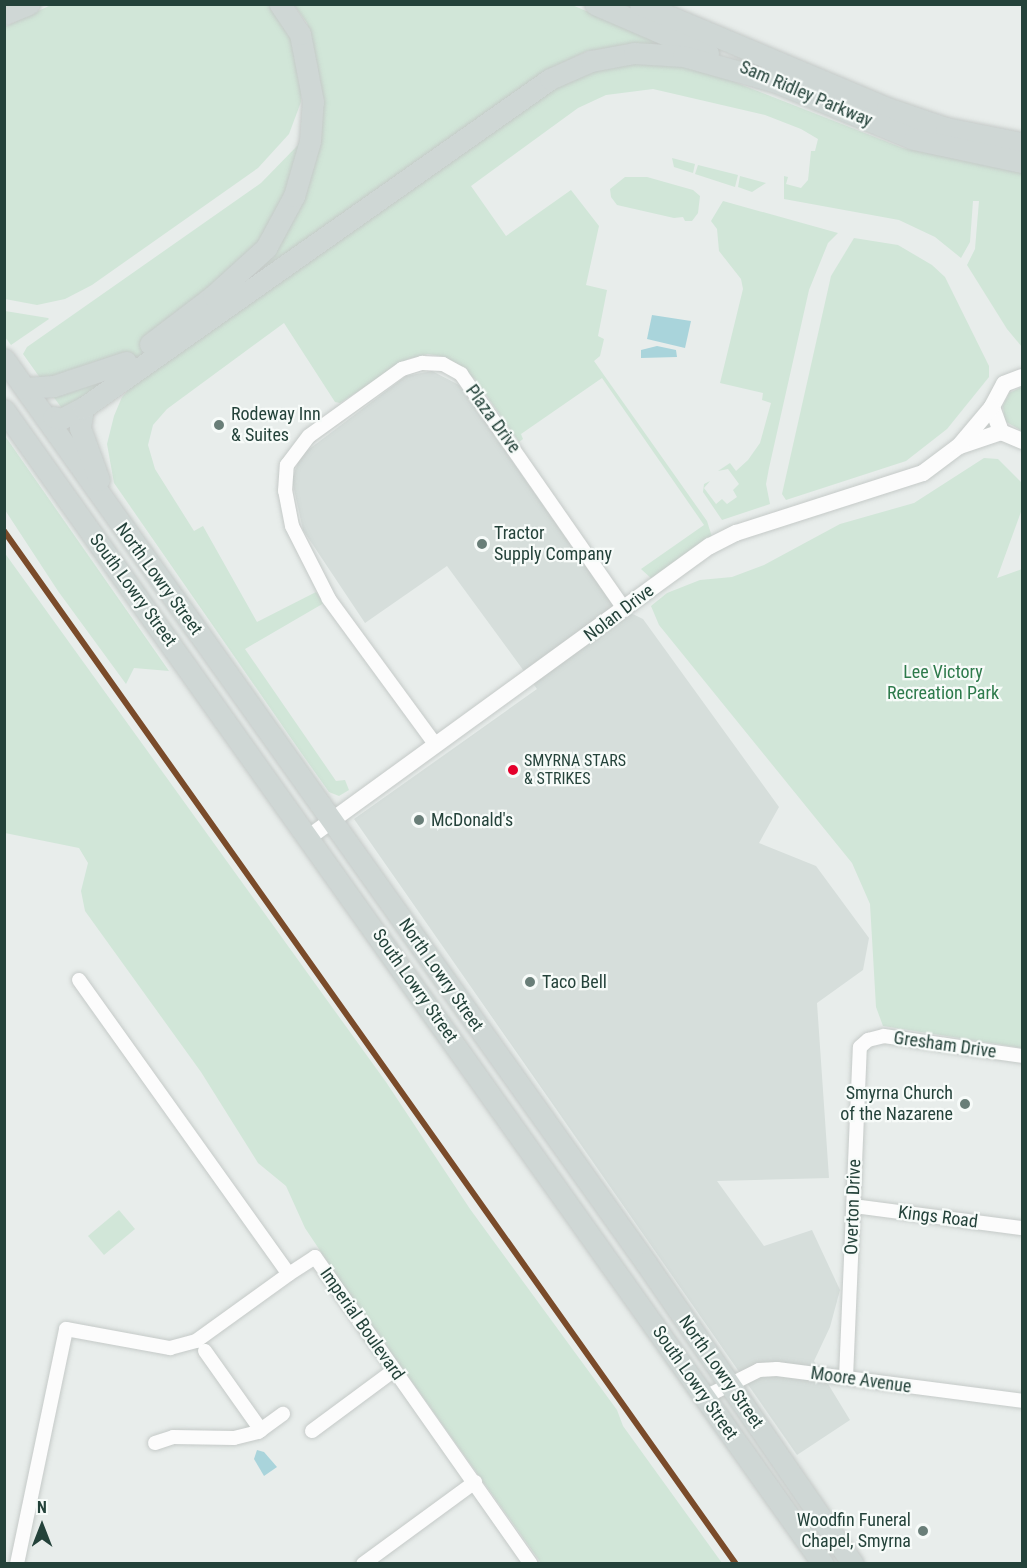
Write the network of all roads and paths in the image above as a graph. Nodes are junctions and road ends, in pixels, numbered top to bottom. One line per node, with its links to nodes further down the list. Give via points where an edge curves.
1 (12, 4): 6 (main road)
2 (29, 4): 7 (main road)
3 (280, 4): 12 (main road, via 300,34 313,102 310,141 294,196 266,248 213,296)
4 (595, 4): 8 (main road, Sam Ridley Parkway)
5 (640, 4): 9 (main road, Sam Ridley Parkway, via 887,108 946,128)
6 (4, 9)
7 (4, 14)
8 (776, 82): 10 (main road, Sam Ridley Parkway, via 914,139); 16 (main road, via 683,56 634,53 591,61 550,79)
9 (1023, 143)
10 (1023, 162)
11 (4, 359): 14 (main road, North Lowry Street)
12 (126, 362): 14 (main road, via 54,386); 18 (main road, via 54,409)
13 (1023, 377): 15 (street, Nolan Drive, via 1004,384)
14 (25, 388): 18 (main road, North Lowry Street)
15 (992, 407): 19 (street); 22 (street, Nolan Drive)
16 (83, 408): 18 (main road); 23 (main road, via 83,440)
17 (4, 410): 20 (main road, South Lowry Street)
18 (50, 419): 20 (main road); 23 (main road, North Lowry Street)
19 (1001, 432): 21 (street); 22 (street, Nolan Drive)
20 (23, 436): 27 (main road, South Lowry Street)
21 (1023, 441)
22 (958, 446): 24 (street, Nolan Drive, via 914,477 725,538)
23 (115, 517): 26 (main road, North Lowry Street)
24 (625, 610): 25 (street, Nolan Drive); 25 (street, Plaza Drive, via 461,374 442,364 422,363 402,369 309,436 286,465 285,491 292,526 329,599)
25 (435, 744): 26 (street, Nolan Drive)
26 (332, 821): 27 (street, Nolan Drive); 31 (main road, North Lowry Street)
27 (309, 837): 32 (main road, South Lowry Street)
28 (79, 980): 35 (street, Imperial Boulevard)
29 (868, 1040): 30 (street, Gresham Drive, via 884,1036); 33 (street, Overton Drive, via 860,1047)
30 (1023, 1056)
31 (578, 1168): 32 (main road); 39 (main road, North Lowry Street)
32 (556, 1186): 40 (main road, South Lowry Street)
33 (854, 1206): 34 (street, Kings Road); 38 (street, Overton Drive)
34 (1023, 1228)
35 (289, 1274): 37 (street, Imperial Boulevard, via 315,1257); 47 (street, via 195,1341 170,1348 66,1329)
36 (205, 1351): 43 (street)
37 (393, 1371): 44 (street); 46 (street, Imperial Boulevard)
38 (846, 1378): 39 (street, Moore Avenue, via 767,1369); 41 (street, Moore Avenue)
39 (731, 1385): 40 (street, Moore Avenue); 51 (main road, North Lowry Street)
40 (705, 1397): 50 (main road, South Lowry Street)
41 (1023, 1401)
42 (283, 1414): 43 (street)
43 (261, 1430): 45 (street, via 221,1441 173,1437)
44 (312, 1431)
45 (156, 1443)
46 (475, 1482): 48 (street); 49 (street, Imperial Boulevard)
47 (17, 1563)
48 (363, 1563)
49 (531, 1563)
50 (824, 1563)
51 (851, 1563)

